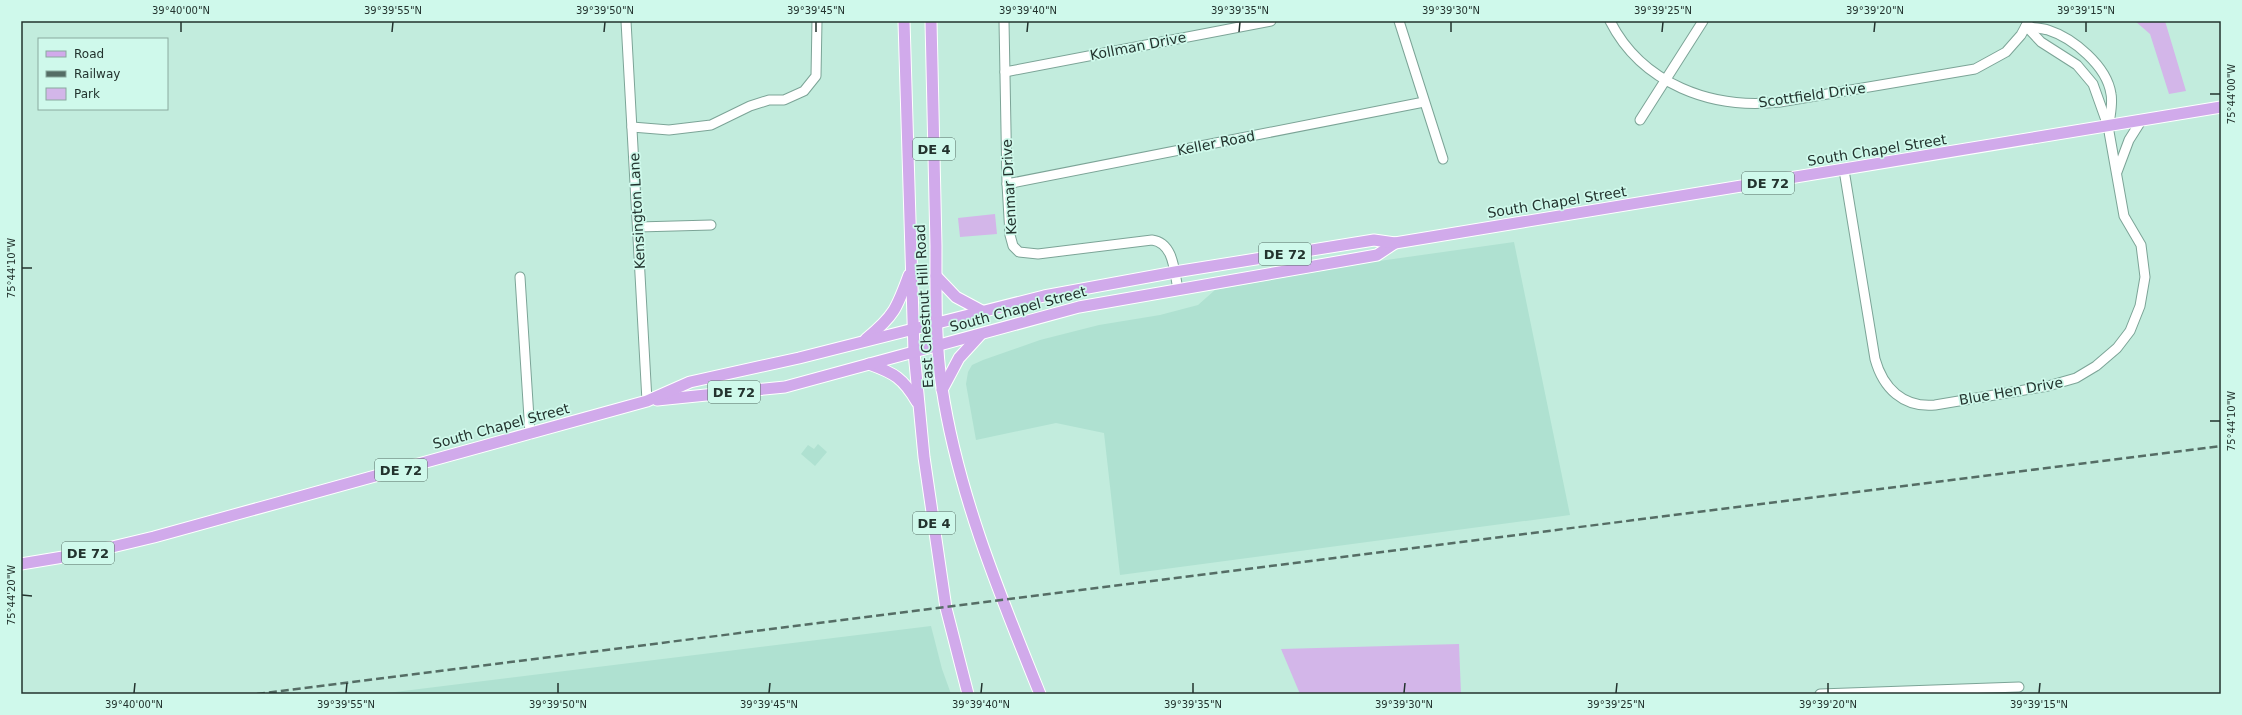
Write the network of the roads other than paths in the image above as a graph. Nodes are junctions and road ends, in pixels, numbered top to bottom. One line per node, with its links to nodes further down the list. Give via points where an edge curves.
1 (626, 21): 18 (street, Kensington Lane)
2 (818, 21): 18 (street, via 816,76 804,91 784,100 769,100 750,106 711,125 669,130)
3 (904, 21): 26 (main road, East Chestnut Hill Road / DE 4)
4 (931, 21): 28 (main road, East Chestnut Hill Road / DE 4)
5 (1004, 21): 11 (street, Kenmar Drive)
6 (1271, 21): 11 (street, Kollman Drive)
7 (1399, 21): 13 (street)
8 (1610, 21): 12 (street, Scottfield Drive, via 1636,57)
9 (1703, 21): 12 (street)
10 (2027, 24): 12 (street, Scottfield Drive, via 2006,52 1975,69 1780,102 1726,102 1689,92); 17 (street, via 2041,42 2071,60 2086,74 2093,84); 17 (street, via 2048,30 2078,47 2095,62 2106,77 2112,95)
11 (1005, 72): 22 (street, Kenmar Drive)
12 (1665, 80): 15 (street)
13 (1424, 102): 19 (street); 22 (street, Keller Road)
14 (2221, 107): 16 (main road, South Chapel Street / DE 72)
15 (1640, 120)
16 (2140, 121): 17 (main road, South Chapel Street / DE 72); 21 (street, via 2129,140)
17 (2108, 126): 20 (main road, South Chapel Street / DE 72); 21 (street, Blue Hen Drive)
18 (632, 127): 24 (street, Kensington Lane)
19 (1443, 159)
20 (1844, 170): 21 (street, Blue Hen Drive, via 1878,370 1890,390 1917,405 2065,382 2096,366 2120,343 2130,331 2139,310 2145,267 2141,245 2124,216); 25 (main road, South Chapel Street / DE 72)
21 (2117, 173)
22 (1007, 184): 27 (street, Kenmar Drive, via 1010,235 1013,246 1019,252 1038,254 1152,240 1159,241 1168,248)
23 (711, 224): 24 (street)
24 (638, 227): 40 (street, Kensington Lane)
25 (1395, 243): 27 (main road, South Chapel Street / DE 72, via 1374,240); 30 (main road, South Chapel Street / DE 72, via 1376,256)
26 (912, 269): 33 (main road, East Chestnut Hill Road / DE 4); 35 (main road, via 896,310)
27 (1174, 272): 30 (street, Kenmar Drive); 31 (main road, South Chapel Street / DE 72)
28 (936, 276): 31 (main road, via 956,297); 32 (main road, East Chestnut Hill Road / DE 4)
29 (520, 277): 42 (street)
30 (1178, 289): 34 (main road, South Chapel Street / DE 72, via 1079,307)
31 (982, 311): 32 (main road, South Chapel Street / DE 72)
32 (938, 322): 33 (main road, South Chapel Street / DE 72); 36 (main road, East Chestnut Hill Road / DE 4)
33 (913, 328): 35 (main road, South Chapel Street / DE 72); 37 (main road, East Chestnut Hill Road / DE 4)
34 (982, 333): 36 (main road, South Chapel Street / DE 72); 39 (main road, via 959,358)
35 (864, 341): 40 (main road, South Chapel Street / DE 72, via 690,382)
36 (939, 345): 37 (main road, South Chapel Street / DE 72); 39 (main road, East Chestnut Hill Road / DE 4)
37 (914, 352): 38 (main road, South Chapel Street / DE 72); 41 (main road, East Chestnut Hill Road / DE 4)
38 (869, 364): 40 (main road, South Chapel Street / DE 72, via 785,387); 41 (main road, via 896,375 907,385)
39 (942, 390): 48 (main road, East Chestnut Hill Road / DE 4, via 972,512 1002,600)
40 (647, 401): 42 (main road, South Chapel Street / DE 72)
41 (918, 405): 47 (main road, East Chestnut Hill Road / DE 4, via 946,608)
42 (530, 434): 43 (main road, South Chapel Street / DE 72, via 154,537 87,553)
43 (21, 564)
44 (2018, 686): 45 (street)
45 (1966, 691): 46 (street)
46 (1851, 693): 49 (street)
47 (968, 694)
48 (1040, 694)
49 (1820, 694)

